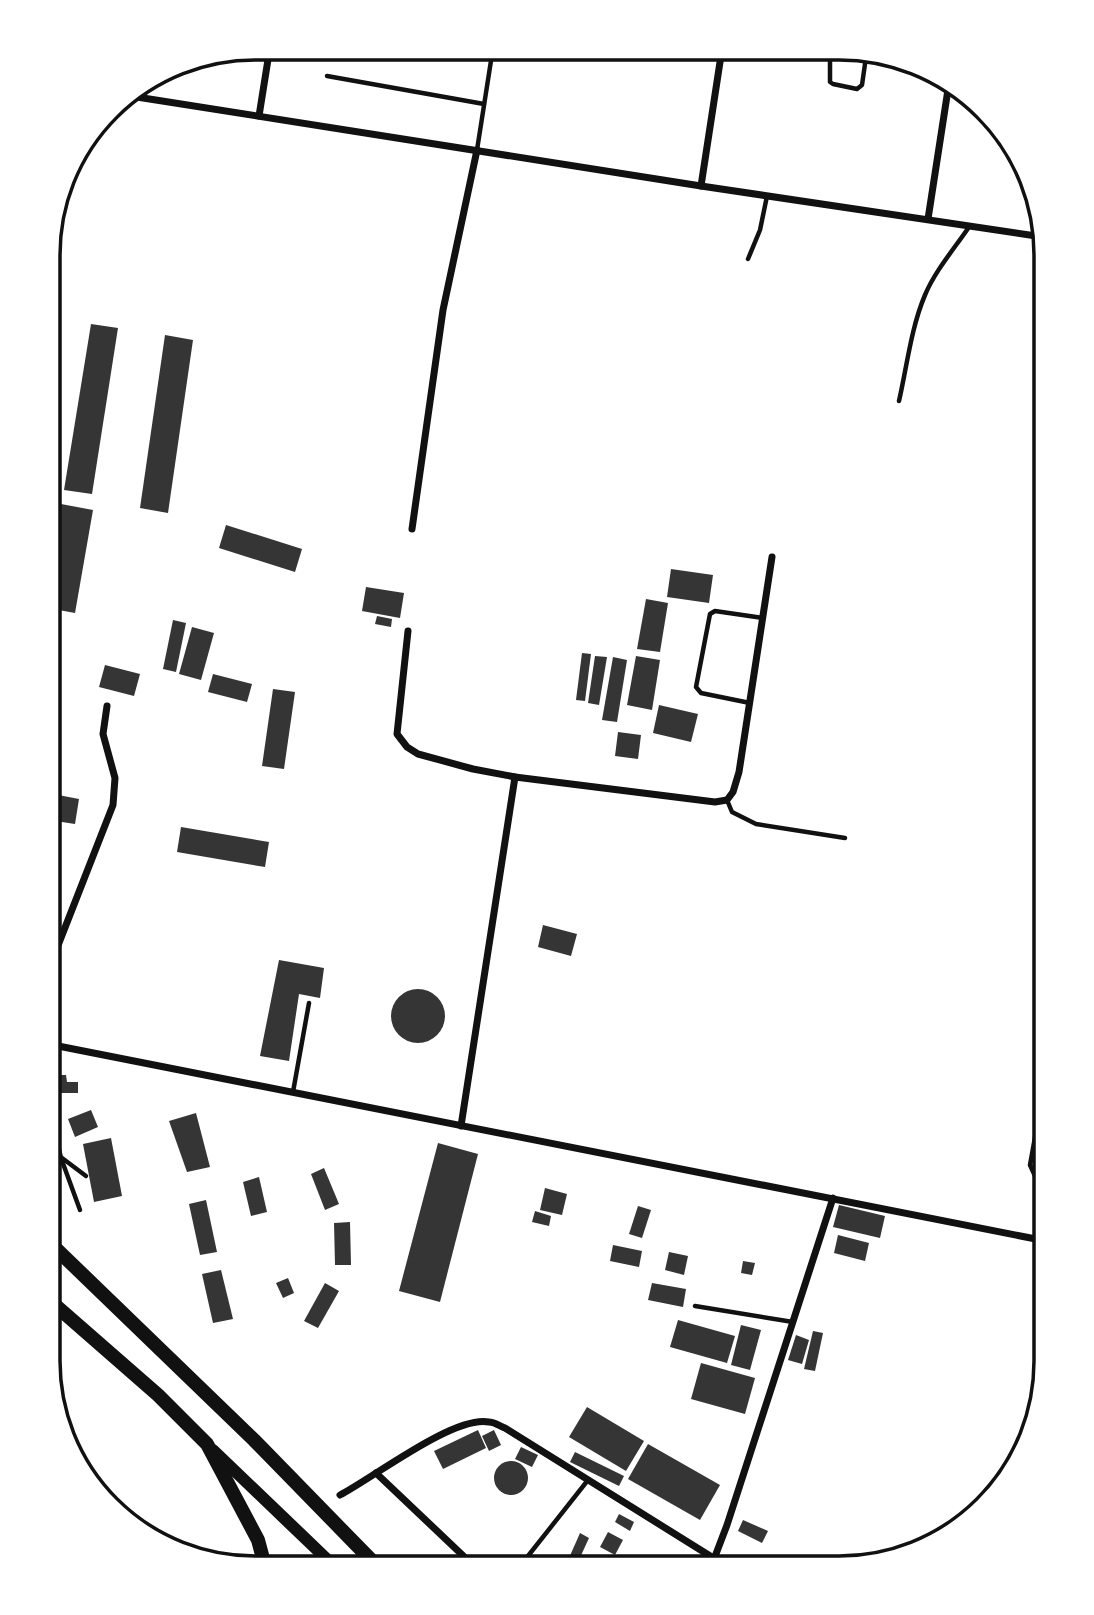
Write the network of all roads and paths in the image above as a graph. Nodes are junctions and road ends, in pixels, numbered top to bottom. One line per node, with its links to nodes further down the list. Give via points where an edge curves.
1 (268, 60): 10 (street)
2 (491, 60): 9 (lane)
3 (720, 60): 12 (street)
4 (830, 60): 5 (lane, via 830,82 857,89 862,85)
5 (865, 61)
6 (327, 76): 9 (lane)
7 (947, 93): 14 (street)
8 (139, 97): 10 (street)
9 (484, 104): 11 (lane)
10 (259, 116): 11 (street)
11 (477, 150): 12 (street); 19 (street, via 443,310)
12 (701, 186): 13 (street)
13 (767, 196): 14 (street); 17 (lane)
14 (928, 219): 15 (street)
15 (970, 226): 16 (street); 18 (lane, via 925,295)
16 (1033, 236)
17 (748, 259)
18 (899, 401)
19 (412, 529)
20 (772, 556): 21 (street)
21 (764, 618): 23 (street); 23 (lane, via 710,614 696,687 701,693)
22 (408, 631): 25 (street, via 397,722 401,741 418,754)
23 (751, 703): 26 (street, via 739,772)
24 (107, 706): 28 (street, via 103,734 115,778 113,805)
25 (515, 777): 26 (street); 32 (street)
26 (727, 800): 27 (lane, via 732,812 756,824)
27 (845, 838)
28 (60, 940)
29 (309, 1003): 31 (lane)
30 (60, 1046): 31 (street)
31 (293, 1092): 32 (street)
32 (461, 1126): 38 (street)
33 (1034, 1143): 36 (lane, via 1030,1165)
34 (60, 1154): 35 (lane)
35 (61, 1158): 37 (lane); 39 (lane)
36 (1034, 1174)
37 (86, 1176)
38 (833, 1198): 40 (street); 44 (street)
39 (80, 1210)
40 (1034, 1239)
41 (60, 1253): 51 (highway)
42 (695, 1306): 44 (lane)
43 (60, 1309): 45 (highway)
44 (794, 1322): 55 (street)
45 (206, 1444): 49 (highway); 50 (main road)
46 (376, 1473): 47 (street, via 428,1441 489,1421); 48 (street); 52 (street)
47 (588, 1479): 53 (lane); 54 (street)
48 (340, 1495)
49 (262, 1556)
50 (324, 1556)
51 (367, 1556)
52 (463, 1556)
53 (528, 1556)
54 (710, 1556)
55 (716, 1556)

